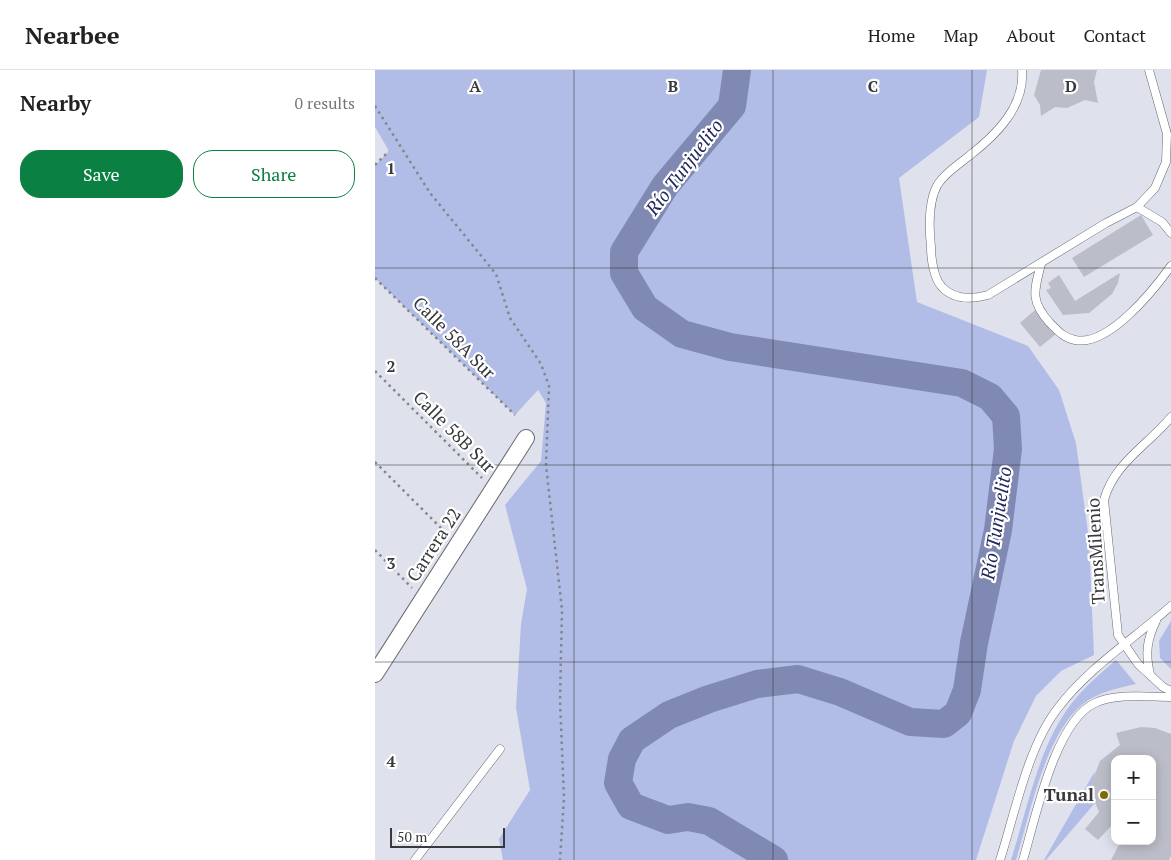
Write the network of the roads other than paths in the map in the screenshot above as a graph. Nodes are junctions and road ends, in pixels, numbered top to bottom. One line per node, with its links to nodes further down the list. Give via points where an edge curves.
1 (1022, 70): 5 (lane, via 1019,101 1003,125 977,151 945,175 937,186 929,228 932,262 941,287 960,297 975,298 988,295)
2 (1149, 70): 3 (lane, via 1167,134 1166,162 1155,188)
3 (1137, 206): 4 (lane); 5 (lane)
4 (1171, 233)
5 (1041, 264): 6 (lane, via 1034,298 1043,315 1062,336 1075,340 1088,340 1108,332 1158,284)
6 (1171, 266)
7 (1171, 417): 11 (lane, TransMilenio, via 1116,472 1104,500 1115,623)
8 (526, 438): 12 (street, Carrera 22, via 423,599)
9 (1171, 606): 10 (lane)
10 (1157, 618): 11 (lane); 14 (lane, via 1147,647)
11 (1125, 646): 14 (lane, TransMilenio); 19 (lane, via 1081,682 1042,733)
12 (380, 653): 13 (street, Carrera 22)
13 (375, 674)
14 (1150, 676): 15 (lane, TransMilenio)
15 (1171, 691)
16 (1171, 698): 20 (lane, via 1108,700 1095,703 1077,717 1057,750)
17 (500, 750): 18 (lane)
18 (415, 860)
19 (1000, 860)
20 (1023, 860)

